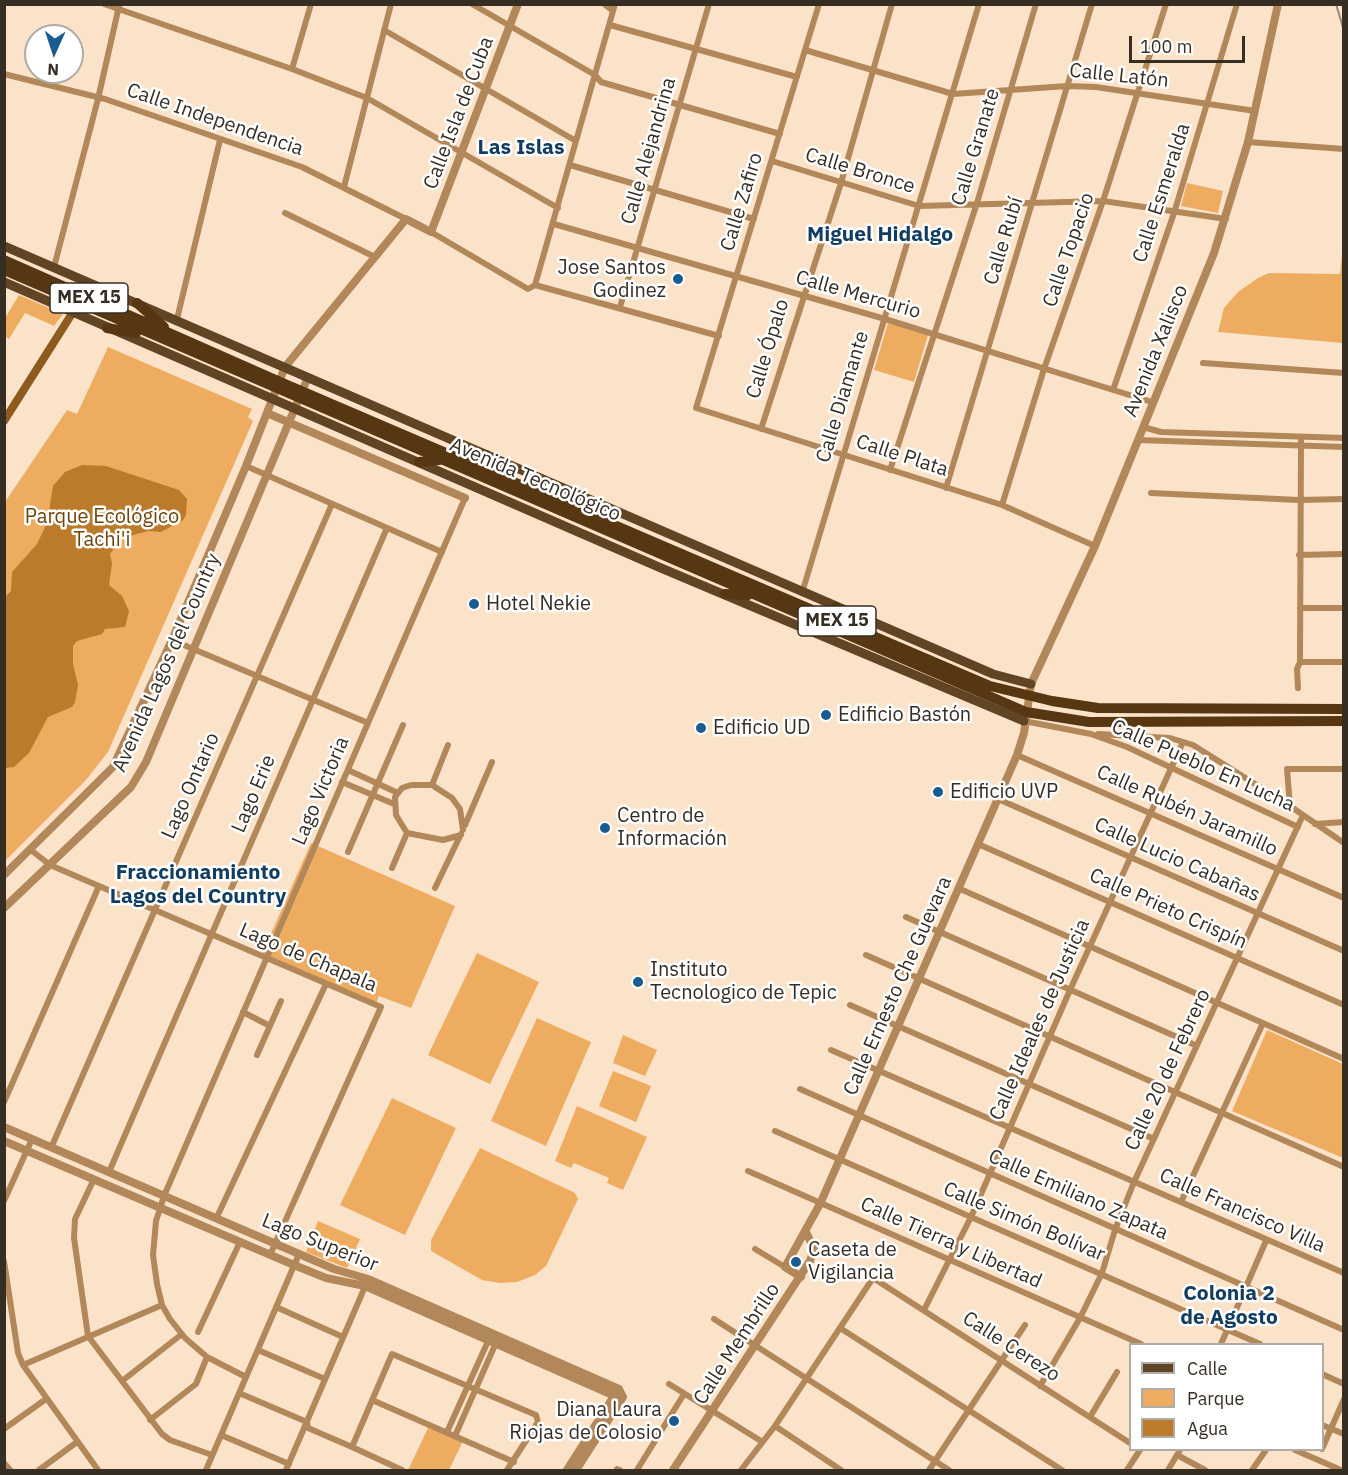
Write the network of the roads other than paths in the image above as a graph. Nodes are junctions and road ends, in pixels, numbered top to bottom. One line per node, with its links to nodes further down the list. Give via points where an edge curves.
1 (104, 4): 16 (street)
2 (311, 4): 23 (street)
3 (391, 4): 20 (street)
4 (472, 4): 18 (street)
5 (518, 4): 18 (street, Calle Isla de Cuba)
6 (604, 4): 17 (street)
7 (709, 4): 21 (street, Calle Alejandrina)
8 (819, 4): 22 (street, Calle Zafiro)
9 (892, 4): 24 (street, Calle Ópalo)
10 (979, 4): 32 (street, Calle Diamante)
11 (1036, 4): 30 (street, Calle Granate)
12 (1092, 4): 28 (street, Calle Rubí)
13 (1166, 4): 31 (street, Calle Topacio)
14 (1237, 4): 35 (street, Calle Esmeralda)
15 (1278, 4): 37 (street, Avenida Xalisco)
16 (118, 6): 23 (street); 34 (street)
17 (614, 8): 19 (street)
18 (510, 25): 26 (street); 29 (street, Calle Isla de Cuba)
19 (610, 25): 21 (street); 26 (street)
20 (384, 30): 29 (street); 33 (street)
21 (696, 49): 27 (street); 36 (street, Calle Alejandrina)
22 (805, 50): 24 (street, Calle Latón); 27 (street, Calle Zafiro)
23 (292, 69): 33 (street)
24 (872, 70): 32 (street, Calle Latón); 46 (street, Calle Ópalo)
25 (4, 74): 34 (street, Calle Independencia)
26 (595, 75): 36 (street, via 601,82); 40 (street)
27 (797, 77): 38 (street, Calle Zafiro)
28 (1067, 86): 30 (street, Calle Latón); 31 (street, Calle Latón); 49 (street, Calle Rubí)
29 (486, 88): 40 (street); 43 (street, Calle Isla de Cuba)
30 (1010, 90): 32 (street, Calle Latón); 51 (street, Calle Granate)
31 (1137, 92): 35 (street, Calle Latón); 50 (street, Calle Topacio)
32 (953, 94): 52 (street, Calle Diamante)
33 (367, 98): 43 (street); 47 (street)
34 (98, 99): 39 (street, Calle Independencia); 65 (street)
35 (1209, 104): 37 (street, Calle Latón); 55 (street, Calle Esmeralda)
36 (680, 105): 38 (street); 48 (street, Calle Alejandrina)
37 (1255, 111): 41 (street, Avenida Xalisco)
38 (780, 134): 44 (street, Calle Zafiro)
39 (220, 140): 47 (street, Calle Independencia, via 302,167); 74 (street)
40 (576, 141): 45 (street)
41 (1248, 142): 42 (street); 58 (street, Avenida Xalisco)
42 (1344, 149)
43 (463, 153): 53 (street); 60 (street, Calle Isla de Cuba)
44 (772, 161): 46 (street, Calle Bronce); 57 (street, Calle Zafiro)
45 (570, 165): 48 (street); 53 (street)
46 (841, 183): 52 (street, Calle Bronce); 70 (street, Calle Ópalo)
47 (344, 187): 56 (street, Calle Independencia)
48 (654, 190): 57 (street); 62 (street, Calle Alejandrina)
49 (1035, 201): 50 (street, Calle Bronce); 51 (street, Calle Bronce); 81 (street, Calle Rubí)
50 (1104, 201): 55 (street, Calle Bronce); 84 (street, Calle Topacio)
51 (977, 203): 52 (street, Calle Bronce); 78 (street, Calle Granate)
52 (919, 206): 75 (street, Calle Diamante)
53 (558, 208): 59 (street)
54 (285, 213): 63 (street)
55 (1174, 213): 58 (street, Calle Bronce); 88 (street, Calle Esmeralda)
56 (406, 219): 60 (street); 63 (street)
57 (754, 219): 67 (street, Calle Zafiro)
58 (1226, 219): 90 (street, Avenida Xalisco)
59 (554, 224): 62 (street, Calle Mercurio); 69 (street)
60 (431, 232): 69 (street, via 528,289)
61 (4, 246): 65 (main road, Avenida Tecnológico)
62 (638, 248): 67 (street, Calle Mercurio); 72 (street, Calle Alejandrina)
63 (375, 257): 83 (street)
64 (4, 260): 77 (highway, Avenida Tecnológico / MEX 15)
65 (54, 267): 71 (main road, Avenida Tecnológico)
66 (4, 270): 80 (highway, Avenida Tecnológico / MEX 15)
67 (737, 276): 70 (street, Calle Mercurio); 79 (street, Calle Zafiro)
68 (4, 282): 73 (main road, Avenida Tecnológico)
69 (535, 285): 72 (street)
70 (802, 295): 75 (street, Calle Mercurio); 96 (street, Calle Ópalo)
71 (137, 303): 74 (main road, Avenida Tecnológico); 77 (highway)
72 (620, 307): 79 (street)
73 (73, 312): 76 (main road, Avenida Tecnológico); 93 (main road)
74 (177, 319): 83 (main road, Avenida Tecnológico)
75 (885, 319): 78 (street, Calle Mercurio); 105 (street, Calle Diamante)
76 (107, 328): 80 (highway); 87 (main road, Avenida Tecnológico)
77 (173, 335): 87 (highway, Avenida Tecnológico / MEX 15)
78 (935, 335): 81 (street, Calle Mercurio); 109 (street, Calle Granate)
79 (719, 336): 91 (street, Calle Zafiro)
80 (155, 337): 87 (highway, Avenida Tecnológico / MEX 15)
81 (987, 351): 84 (street, Calle Mercurio); 112 (street, Calle Rubí)
82 (1203, 363): 85 (street)
83 (285, 367): 86 (main road, Avenida Tecnológico); 87 (street, Avenida Lagos del Country)
84 (1044, 369): 88 (street, Calle Mercurio); 118 (street, Calle Topacio)
85 (1344, 373)
86 (308, 377): 89 (street, Avenida Lagos del Country); 104 (main road, Avenida Tecnológico)
87 (275, 390): 89 (highway, Avenida Tecnológico / MEX 15); 89 (main road, Avenida Tecnológico); 92 (street, Avenida Lagos del Country)
88 (1113, 390): 90 (street, Calle Mercurio)
89 (299, 399): 94 (street, Avenida Lagos del Country); 97 (highway, Avenida Tecnológico / MEX 15); 101 (main road, Avenida Tecnológico); 111 (highway, Avenida Tecnológico / MEX 15)
90 (1152, 402): 95 (street, Avenida Xalisco)
91 (696, 408): 96 (street, Calle Plata)
92 (267, 413): 94 (street); 108 (street, Avenida Lagos del Country)
93 (4, 421)
94 (289, 423): 110 (street, Avenida Lagos del Country); 114 (street)
95 (1143, 427): 99 (street, via 1161,432); 100 (street, Avenida Xalisco)
96 (761, 429): 105 (street, Calle Plata)
97 (369, 430): 101 (highway); 106 (highway, Avenida Tecnológico / MEX 15)
98 (1344, 438): 99 (street)
99 (1301, 439): 102 (street)
100 (1138, 440): 102 (street); 120 (street, Avenida Xalisco)
101 (382, 446): 107 (main road, Avenida Tecnológico)
102 (1301, 447): 103 (street); 116 (street)
103 (1344, 447)
104 (486, 454): 111 (highway); 124 (main road, Avenida Tecnológico)
105 (842, 454): 109 (street, Calle Plata); 124 (street, Calle Diamante)
106 (441, 460): 107 (highway); 126 (highway, Avenida Tecnológico / MEX 15)
107 (419, 462): 125 (main road, Avenida Tecnológico)
108 (246, 466): 110 (street); 131 (street, Avenida Lagos del Country)
109 (890, 470): 112 (street, Calle Plata)
110 (267, 475): 117 (street); 132 (street, Avenida Lagos del Country)
111 (510, 480): 130 (highway, Avenida Tecnológico / MEX 15)
112 (946, 488): 118 (street, Calle Plata)
113 (1151, 493): 116 (street)
114 (465, 498): 121 (street, Lago Victoria)
115 (1344, 499): 116 (street)
116 (1299, 500): 123 (street)
117 (332, 504): 119 (street); 135 (street, Lago Ontario)
118 (1002, 505): 120 (street, Calle Plata)
119 (387, 528): 121 (street); 139 (street, Lago Erie)
120 (1095, 546): 136 (street, Avenida Xalisco)
121 (442, 552): 143 (street, Lago Victoria)
122 (1344, 554): 123 (street)
123 (1299, 555): 128 (street)
124 (802, 593): 127 (main road, Avenida Tecnológico)
125 (725, 594): 126 (highway); 141 (main road, Avenida Tecnológico)
126 (754, 595): 141 (highway, Avenida Tecnológico / MEX 15)
127 (836, 607): 130 (highway); 136 (main road, Avenida Tecnológico, via 993,674)
128 (1300, 608): 129 (street); 133 (street)
129 (1344, 608)
130 (853, 628): 138 (highway, Avenida Tecnológico / MEX 15, via 990,686)
131 (172, 640): 132 (street); 170 (street, Avenida Lagos del Country, via 113,767)
132 (193, 649): 135 (street); 173 (street, Avenida Lagos del Country, via 146,762 131,787)
133 (1300, 662): 134 (street); 137 (street)
134 (1344, 662)
135 (257, 676): 139 (street); 183 (street, Lago Ontario)
136 (1031, 684): 138 (street, Avenida Xalisco)
137 (1298, 688)
138 (1028, 696): 140 (highway, Avenida Tecnológico / MEX 15, via 1098,708); 141 (street, Avenida Xalisco)
139 (313, 700): 143 (street); 187 (street, Lago Erie)
140 (1344, 709)
141 (1025, 717): 142 (highway, Avenida Tecnológico / MEX 15, via 1089,722); 145 (street, Calle Pueblo En Lucha); 148 (street, Calle Ernesto Che Guevara)
142 (1344, 721)
143 (368, 723): 152 (street, Lago Victoria)
144 (403, 725): 154 (street)
145 (1091, 734): 146 (street); 150 (street, Calle Pueblo En Lucha)
146 (1183, 742): 150 (street, Calle Ideales de Justicia); 160 (street)
147 (448, 745): 155 (street)
148 (1017, 755): 158 (street, Calle Ernesto Che Guevara); 161 (street, Calle Rubén Jaramillo)
149 (492, 762): 167 (street)
150 (1172, 766): 161 (street, Calle Ideales de Justicia); 165 (street, Calle Pueblo En Lucha)
151 (1344, 769): 160 (street, via 1287,769)
152 (348, 770): 153 (street, Lago Victoria); 154 (street)
153 (342, 783): 157 (street); 191 (street, Lago Victoria)
154 (378, 783): 156 (street); 157 (street)
155 (432, 785): 156 (street, via 411,785); 167 (street, via 456,803 463,819)
156 (398, 793): 159 (street)
157 (372, 795): 159 (street); 171 (street)
158 (998, 799): 169 (street, Calle Ernesto Che Guevara); 172 (street, Calle Lucio Cabañas)
159 (394, 804): 166 (street)
160 (1290, 806): 162 (street)
161 (1150, 812): 172 (street, Calle Ideales de Justicia); 175 (street, Calle Rubén Jaramillo)
162 (1303, 815): 164 (street, Calle Pueblo En Lucha); 165 (street, Calle 20 de Febrero)
163 (1344, 822): 164 (street)
164 (1315, 824): 168 (street, Calle Pueblo En Lucha)
165 (1298, 826): 175 (street, Calle 20 de Febrero)
166 (407, 833): 167 (street, via 426,839); 174 (street)
167 (460, 834): 178 (street)
168 (1344, 843)
169 (978, 844): 179 (street, Calle Ernesto Che Guevara); 181 (street, Calle Prieto Crispín)
170 (31, 850): 173 (street, Lago de Chapala); 176 (street, Avenida Lagos del Country)
171 (348, 852)
172 (1130, 856): 181 (street, Calle Ideales de Justicia); 184 (street, Calle Lucio Cabañas)
173 (53, 867): 177 (street, Lago de Chapala); 182 (street, Avenida Lagos del Country)
174 (392, 868)
175 (1279, 870): 180 (street, Calle Rubén Jaramillo); 184 (street, Calle 20 de Febrero)
176 (4, 875)
177 (99, 886): 183 (street, Lago de Chapala); 213 (street)
178 (435, 888)
179 (958, 888): 186 (street, Calle Ernesto Che Guevara); 188 (street)
180 (1344, 898)
181 (1111, 901): 188 (street, Calle Ideales de Justicia); 192 (street, Calle Prieto Crispín)
182 (4, 908)
183 (155, 910): 187 (street, Lago de Chapala); 222 (street, Lago Ontario)
184 (1259, 914): 189 (street, Calle Lucio Cabañas); 192 (street, Calle 20 de Febrero)
185 (906, 917): 186 (street)
186 (941, 932): 193 (street, Calle Ernesto Che Guevara); 195 (street)
187 (211, 934): 191 (street, Lago de Chapala); 227 (street, Lago Erie)
188 (1090, 945): 195 (street, Calle Ideales de Justicia); 197 (street)
189 (1344, 951)
190 (866, 955): 193 (street)
191 (267, 958): 194 (street, Lago de Chapala); 200 (street, Lago Victoria)
192 (1239, 959): 197 (street, Calle 20 de Febrero); 199 (street, Calle Prieto Crispín)
193 (920, 979): 203 (street, Calle Ernesto Che Guevara); 204 (street)
194 (326, 984): 237 (street); 242 (street, Lago de Chapala, via 381,1007)
195 (1070, 990): 204 (street, Calle Ideales de Justicia); 205 (street)
196 (281, 1001): 202 (street)
197 (1216, 1002): 201 (street); 205 (street, Calle 20 de Febrero)
198 (850, 1005): 203 (street)
199 (1344, 1005)
200 (243, 1012): 202 (street); 231 (street, Lago Victoria)
201 (1263, 1023): 208 (street); 214 (street)
202 (270, 1026): 207 (street)
203 (900, 1026): 209 (street, Calle Ernesto Che Guevara); 210 (street)
204 (1050, 1036): 210 (street, Calle Ideales de Justicia); 212 (street)
205 (1195, 1046): 212 (street, Calle 20 de Febrero)
206 (831, 1050): 209 (street, Calle Francisco Villa)
207 (257, 1054)
208 (1344, 1059)
209 (880, 1071): 215 (street, Calle Ernesto Che Guevara); 217 (street, Calle Francisco Villa)
210 (1029, 1083): 217 (street, Calle Ideales de Justicia); 219 (street)
211 (800, 1089): 215 (street, Calle Emiliano Zapata)
212 (1174, 1091): 214 (street); 219 (street, Calle 20 de Febrero)
213 (4, 1102)
214 (1224, 1114): 225 (street); 233 (street)
215 (859, 1116): 224 (street, Calle Ernesto Che Guevara); 228 (street, Calle Emiliano Zapata)
216 (4, 1127): 221 (street, Lago Superior)
217 (1010, 1128): 228 (street, Calle Ideales de Justicia); 230 (street, Calle Francisco Villa)
218 (775, 1131): 224 (street, Calle Simón Bolívar)
219 (1154, 1139): 230 (street, Calle 20 de Febrero)
220 (4, 1140): 223 (street, Lago Superior)
221 (32, 1140): 222 (street, Lago Superior); 223 (street)
222 (51, 1148): 227 (street, Lago Superior)
223 (28, 1151): 229 (street, Lago Superior); 232 (street)
224 (839, 1160): 234 (street, Calle Ernesto Che Guevara); 236 (street, Calle Simón Bolívar)
225 (1344, 1167)
226 (748, 1171): 234 (street, Calle Tierra y Libertad)
227 (109, 1172): 231 (street, Lago Superior)
228 (990, 1173): 236 (street, Calle Ideales de Justicia); 238 (street, Calle Emiliano Zapata)
229 (94, 1179): 235 (street, Lago Superior); 269 (street, via 75,1219 74,1238)
230 (1134, 1182): 233 (street, Calle Francisco Villa); 238 (street, Calle 20 de Febrero)
231 (164, 1196): 235 (street, Lago Victoria); 237 (street, Lago Superior)
232 (4, 1201)
233 (1181, 1202): 240 (street, Calle Francisco Villa)
234 (820, 1204): 239 (street, Calle Ernesto Che Guevara); 246 (street, Calle Tierra y Libertad)
235 (160, 1208): 241 (street, Lago Superior); 256 (street, Lago Victoria, via 153,1255)
236 (971, 1217): 246 (street, Calle Ideales de Justicia); 250 (street, Calle Simón Bolívar)
237 (216, 1219): 242 (street, Lago Superior)
238 (1115, 1230): 250 (street, Calle 20 de Febrero); 254 (street, Calle Emiliano Zapata)
239 (806, 1232): 249 (street, Calle Ernesto Che Guevara); 252 (street, Calle Membrillo, via 814,1249)
240 (1266, 1241): 251 (street, Calle Francisco Villa); 254 (street)
241 (240, 1242): 245 (street, Lago Superior); 267 (street)
242 (276, 1244): 244 (street, Lago Superior); 245 (street)
243 (755, 1249): 249 (street)
244 (298, 1254): 248 (street); 253 (street, Lago Superior)
245 (270, 1255): 248 (street, Lago Superior)
246 (951, 1261): 258 (street, Calle Ideales de Justicia); 259 (street, Calle Tierra y Libertad)
247 (4, 1262): 255 (street)
248 (294, 1265): 253 (street, Lago Superior, via 326,1278); 257 (street)
249 (785, 1267): 252 (street)
250 (1102, 1273): 259 (street, Calle 20 de Febrero); 265 (street, Calle Simón Bolívar)
251 (1344, 1273)
252 (801, 1277): 275 (street, Calle Membrillo)
253 (366, 1283): 270 (street); 271 (street, Lago Superior)
254 (1245, 1286): 265 (street); 266 (street, Calle Emiliano Zapata)
255 (7, 1289): 261 (street)
256 (162, 1305): 268 (street); 269 (street)
257 (276, 1307): 270 (street); 276 (street)
258 (924, 1310): 264 (street, Calle Cerezo, via 873,1278); 278 (street, Calle Cerezo)
259 (1080, 1318): 272 (street, Calle Tierra y Libertad); 289 (street, Calle 20 de Febrero)
260 (714, 1319): 275 (street)
261 (12, 1320): 262 (street); 279 (street)
262 (4, 1322)
263 (1026, 1325): 278 (street)
264 (840, 1328): 283 (street); 297 (street)
265 (1227, 1329): 273 (street); 274 (street, Calle Simón Bolívar)
266 (1344, 1329)
267 (198, 1332)
268 (182, 1334): 277 (street); 285 (street)
269 (88, 1336): 279 (street); 285 (street)
270 (343, 1337): 284 (street)
271 (494, 1338): 288 (street); 290 (street); 292 (street, Lago Superior)
272 (1139, 1343)
273 (1221, 1343)
274 (1258, 1343)
275 (756, 1345): 283 (street); 298 (street, Calle Membrillo)
276 (258, 1350): 282 (street); 284 (street)
277 (207, 1357): 282 (street); 300 (street, via 196,1384)
278 (1001, 1360): 289 (street, Calle Cerezo); 297 (street)
279 (23, 1365): 294 (street)
280 (1117, 1372): 299 (street)
281 (1324, 1374): 287 (street)
282 (246, 1377): 291 (street)
283 (807, 1377): 302 (street); 322 (street)
284 (325, 1379): 301 (street)
285 (122, 1381): 300 (street)
286 (669, 1384): 293 (street)
287 (1344, 1384)
288 (468, 1386): 290 (street); 296 (street, via 392,1354); 306 (street)
289 (1040, 1386): 299 (street, Calle Cerezo)
290 (476, 1389): 309 (street); 323 (street, via 539,1419)
291 (239, 1393): 301 (street); 308 (street)
292 (618, 1393): 332 (street); 333 (street, via 622,1397)
293 (684, 1394): 298 (street); 334 (street)
294 (46, 1399): 305 (street); 311 (street)
295 (1344, 1399): 304 (street)
296 (372, 1400): 306 (street); 314 (street)
297 (969, 1410): 322 (street); 340 (street)
298 (713, 1411): 310 (street); 335 (street, Calle Membrillo)
299 (1090, 1417): 312 (street, Calle Cerezo)
300 (150, 1420): 320 (street, via 170,1440)
301 (307, 1422): 314 (street, via 308,1428); 325 (street)
302 (775, 1426): 310 (street); 337 (street)
303 (1324, 1426): 304 (street)
304 (1331, 1429): 307 (street); 313 (street)
305 (4, 1430)
306 (447, 1432): 309 (street)
307 (1344, 1434)
308 (221, 1435): 320 (street); 325 (street)
309 (454, 1436): 323 (street)
310 (761, 1441): 336 (street)
311 (76, 1442): 327 (street); 328 (street)
312 (1129, 1442)
313 (1324, 1445)
314 (352, 1447): 330 (street)
315 (1139, 1451): 341 (street)
316 (1265, 1451): 344 (street)
317 (1299, 1451): 321 (street)
318 (1321, 1451): 321 (street)
319 (1179, 1452): 342 (street); 343 (street)
320 (212, 1455): 329 (street)
321 (1318, 1460): 345 (street)
322 (935, 1461): 338 (street); 339 (street)
323 (514, 1462): 331 (street)
324 (4, 1463): 326 (street)
325 (288, 1467)
326 (10, 1470)
327 (39, 1470)
328 (98, 1470)
329 (206, 1470)
330 (402, 1470)
331 (507, 1470)
332 (567, 1470)
333 (576, 1470)
334 (637, 1470)
335 (674, 1470)
336 (741, 1470)
337 (841, 1470)
338 (929, 1470)
339 (949, 1470)
340 (1062, 1470)
341 (1127, 1470)
342 (1168, 1470)
343 (1205, 1470)
344 (1252, 1470)
345 (1341, 1470)

